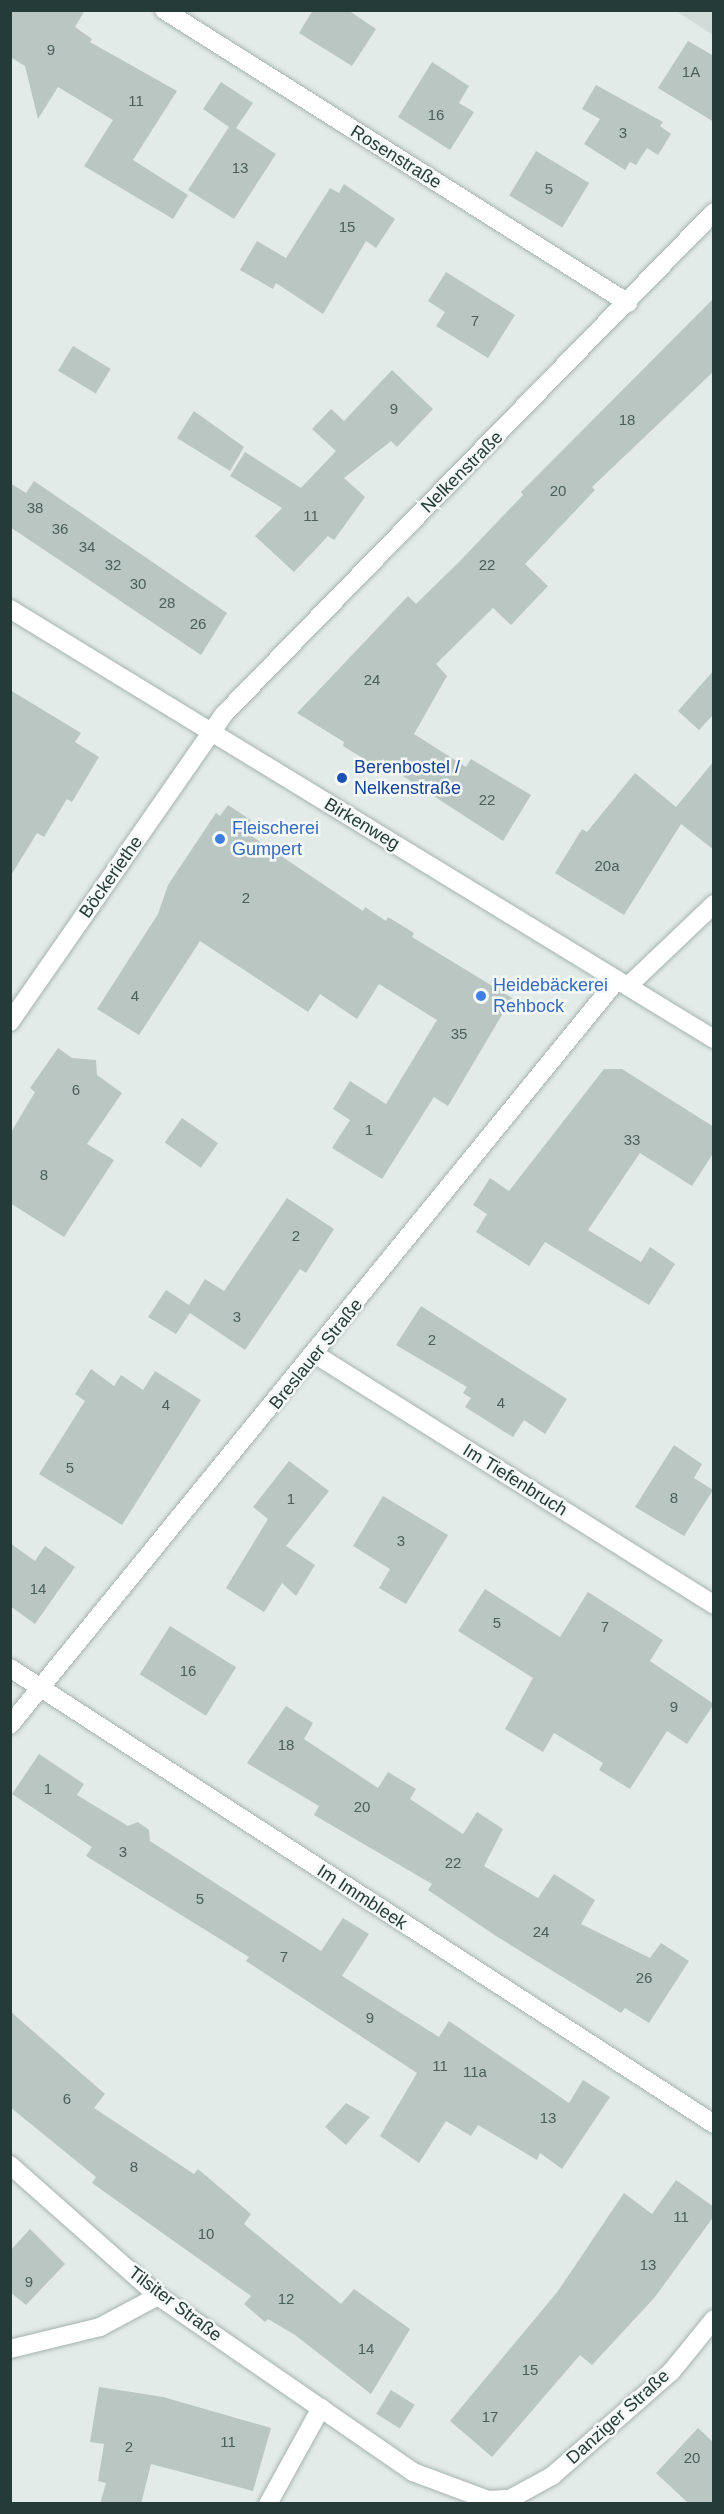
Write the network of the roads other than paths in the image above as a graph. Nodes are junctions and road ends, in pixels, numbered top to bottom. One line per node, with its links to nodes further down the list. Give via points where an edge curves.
1 (164, 10): 3 (street, Rosenstraße)
2 (714, 212): 3 (street, Nelkenstraße)
3 (628, 303): 5 (street, Nelkenstraße)
4 (10, 609): 5 (street, Birkenweg)
5 (211, 732): 7 (street, Birkenweg); 8 (street, Böckeriethe)
6 (714, 904): 7 (street, Breslauer Straße)
7 (623, 983): 10 (street, Birkenweg); 11 (street, Breslauer Straße)
8 (18, 996): 9 (street, Böckeriethe)
9 (10, 1022)
10 (714, 1039)
11 (316, 1355): 12 (street, Im Tiefenbruch); 14 (street, Breslauer Straße)
12 (714, 1605)
13 (10, 1668): 14 (street, Im Immbleek)
14 (40, 1688): 15 (street, Breslauer Straße); 16 (street, Im Immbleek)
15 (10, 1725)
16 (714, 2124)
17 (10, 2165): 18 (street, Tilsiter Straße)
18 (158, 2296): 20 (street, via 100,2327); 21 (street, Tilsiter Straße)
19 (714, 2319): 22 (street, Danziger Straße, via 671,2372 611,2425 552,2475)
20 (10, 2349)
21 (321, 2408): 22 (street, Tilsiter Straße, via 427,2479 488,2500); 23 (street)
22 (510, 2499)
23 (268, 2504)

